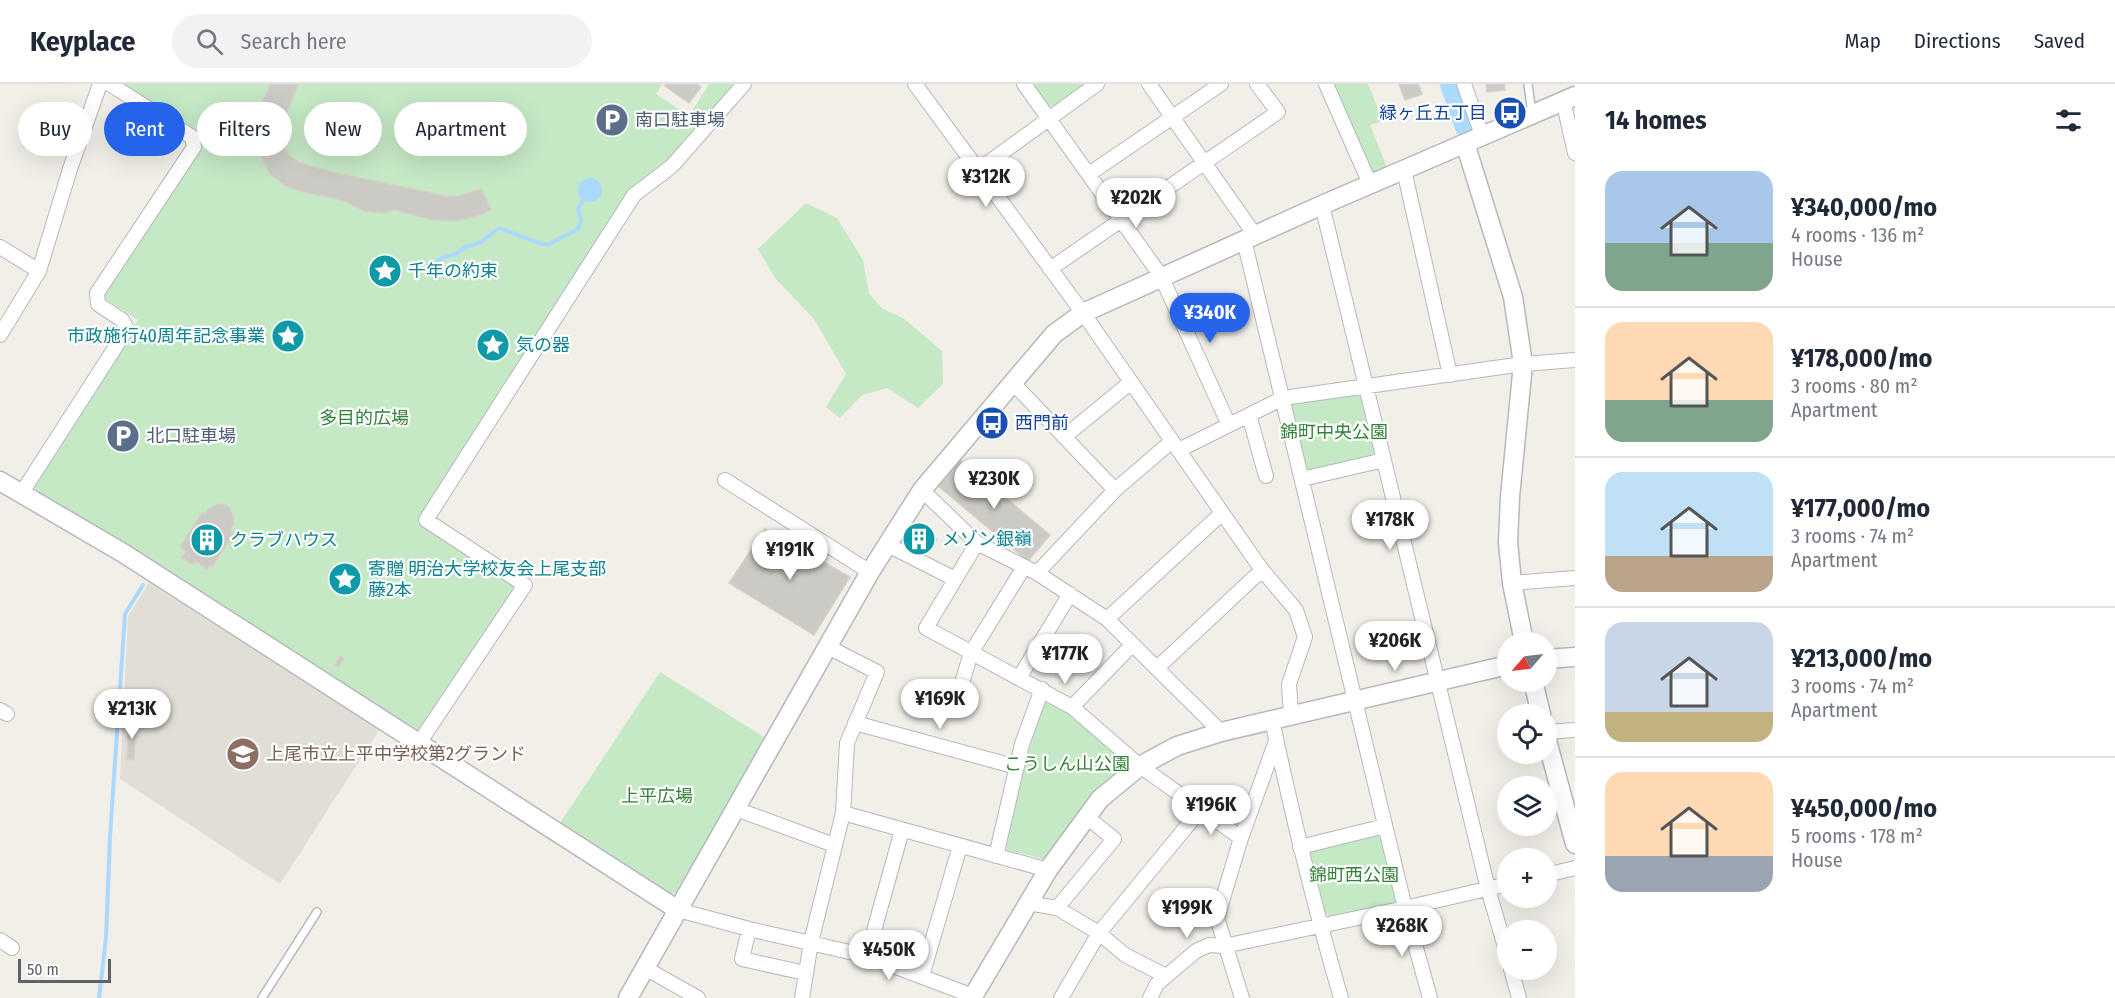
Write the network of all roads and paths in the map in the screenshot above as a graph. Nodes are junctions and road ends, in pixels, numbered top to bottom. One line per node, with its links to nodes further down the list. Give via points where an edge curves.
1 (100, 84): 30 (street)
2 (110, 84): 52 (street, via 192,137 194,147 97,293 98,304 122,320 127,329)
3 (744, 84): 85 (street, via 672,166 634,195 426,520 525,585)
4 (1024, 84): 16 (street)
5 (1097, 84): 16 (street)
6 (1149, 84): 15 (street)
7 (1221, 84): 15 (street)
8 (1257, 84): 20 (street, via 1278,112)
9 (1326, 84): 24 (street)
10 (1464, 84): 17 (street)
11 (1527, 84): 14 (lane)
12 (917, 85): 21 (street)
13 (1569, 98): 14 (street); 19 (street)
14 (1532, 114): 17 (street)
15 (1172, 117): 20 (street); 23 (street)
16 (1049, 119): 21 (street); 23 (street)
17 (1482, 135): 18 (street)
18 (1465, 143): 22 (street); 35 (street, via 1513,297)
19 (1575, 153)
20 (1205, 163): 26 (street); 27 (street)
21 (978, 170): 29 (street)
22 (1404, 170): 24 (street); 36 (street)
23 (1089, 174): 26 (street)
24 (1370, 184): 25 (street)
25 (1322, 205): 27 (street); 39 (street)
26 (1121, 220): 29 (street); 31 (street)
27 (1250, 237): 31 (street); 40 (street)
28 (0, 247): 30 (street)
29 (1050, 269): 32 (street)
30 (39, 271): 33 (street)
31 (1161, 276): 32 (street); 42 (street)
32 (1083, 313): 37 (street); 38 (street, via 1053,334)
33 (0, 335)
34 (1575, 360): 35 (street)
35 (1523, 364): 36 (street); 61 (street, via 1509,519)
36 (1450, 375): 39 (street)
37 (1131, 382): 43 (street); 44 (street)
38 (1012, 383): 43 (street); 50 (street)
39 (1366, 386): 40 (street); 45 (street)
40 (1282, 398): 41 (street); 47 (street)
41 (1249, 415): 42 (street); 46 (street)
42 (1228, 426): 44 (street)
43 (1064, 437): 51 (street)
44 (1175, 446): 51 (street); 53 (street)
45 (1384, 460): 47 (street); 73 (street)
46 (1266, 476)
47 (1302, 479): 76 (street)
48 (725, 480): 58 (street)
49 (0, 481): 52 (street)
50 (922, 490): 54 (street); 55 (street)
51 (1115, 490): 56 (street)
52 (21, 494): 85 (street, via 123,553)
53 (1222, 513): 57 (street); 63 (street)
54 (977, 543): 56 (street); 60 (street)
55 (886, 544): 58 (street); 60 (street)
56 (1031, 570): 62 (street); 67 (street)
57 (1262, 570): 71 (street); 78 (street, via 1296,610 1305,637 1289,684)
58 (870, 572): 66 (street)
59 (1575, 578): 61 (street)
60 (955, 579): 67 (street, via 926,628)
61 (1512, 583): 64 (street)
62 (1070, 594): 63 (street); 72 (street)
63 (1107, 620): 65 (street)
64 (1522, 632)
65 (1132, 645): 71 (street); 77 (street)
66 (828, 647): 80 (street, via 877,672); 89 (street)
67 (971, 653): 72 (street); 75 (street)
68 (1575, 657): 69 (street)
69 (1557, 658)
70 (1497, 667): 73 (street)
71 (1157, 668): 83 (street)
72 (1019, 678): 74 (street)
73 (1438, 680): 76 (street); 105 (street)
74 (1042, 689): 77 (street); 88 (street)
75 (958, 696)
76 (1355, 700): 78 (street); 93 (street)
77 (1072, 707): 87 (street)
78 (1292, 715): 79 (street)
79 (1272, 720): 83 (street); 84 (street)
80 (855, 723): 88 (street); 91 (street, via 847,743)
81 (1575, 730): 82 (street)
82 (1557, 731)
83 (1221, 732): 87 (street, via 1177,746)
84 (1276, 741): 95 (street); 99 (street)
85 (419, 743): 109 (street)
86 (1553, 764): 96 (street)
87 (1140, 766): 90 (street); 92 (street, via 1100,799)
88 (1017, 767): 100 (street)
89 (736, 808): 97 (street); 109 (street)
90 (1201, 809): 95 (street); 114 (street)
91 (843, 813): 94 (street); 97 (street)
92 (1087, 817): 102 (street); 108 (street, via 1114,839)
93 (1385, 826): 99 (street); 107 (street)
94 (902, 830): 98 (street); 119 (street)
95 (1241, 838): 117 (street, via 1217,918)
96 (1575, 844)
97 (834, 845): 116 (street)
98 (960, 846): 100 (street); 122 (street)
99 (1300, 847): 112 (street)
100 (996, 856): 102 (street)
101 (1575, 868): 103 (street)
102 (1048, 870): 106 (street)
103 (1557, 872)
104 (1497, 887): 105 (street)
105 (1488, 889): 107 (street); 111 (street)
106 (1028, 903): 108 (street); 125 (street)
107 (1405, 908): 112 (street); 134 (street)
108 (1056, 909): 114 (street)
109 (678, 910): 113 (street); 120 (street)
110 (317, 912): 126 (lane)
111 (1497, 920)
112 (1320, 926): 117 (street); 133 (street)
113 (749, 929): 116 (street); 121 (street, via 742,959)
114 (1099, 933): 123 (street, via 1125,955); 130 (street)
115 (0, 940): 118 (street)
116 (811, 942): 119 (street); 121 (street)
117 (1224, 946): 123 (street, via 1209,945 1196,951); 132 (street)
118 (12, 948)
119 (867, 956): 122 (street)
120 (645, 968): 127 (street); 128 (street)
121 (805, 973): 129 (street)
122 (922, 976): 125 (street)
123 (1166, 976): 131 (street)
124 (1514, 980): 135 (street)
125 (973, 997)
126 (262, 998)
127 (628, 998)
128 (698, 998)
129 (802, 998)
130 (1061, 998)
131 (1150, 998)
132 (1242, 998)
133 (1341, 998)
134 (1430, 998)
135 (1519, 998)

